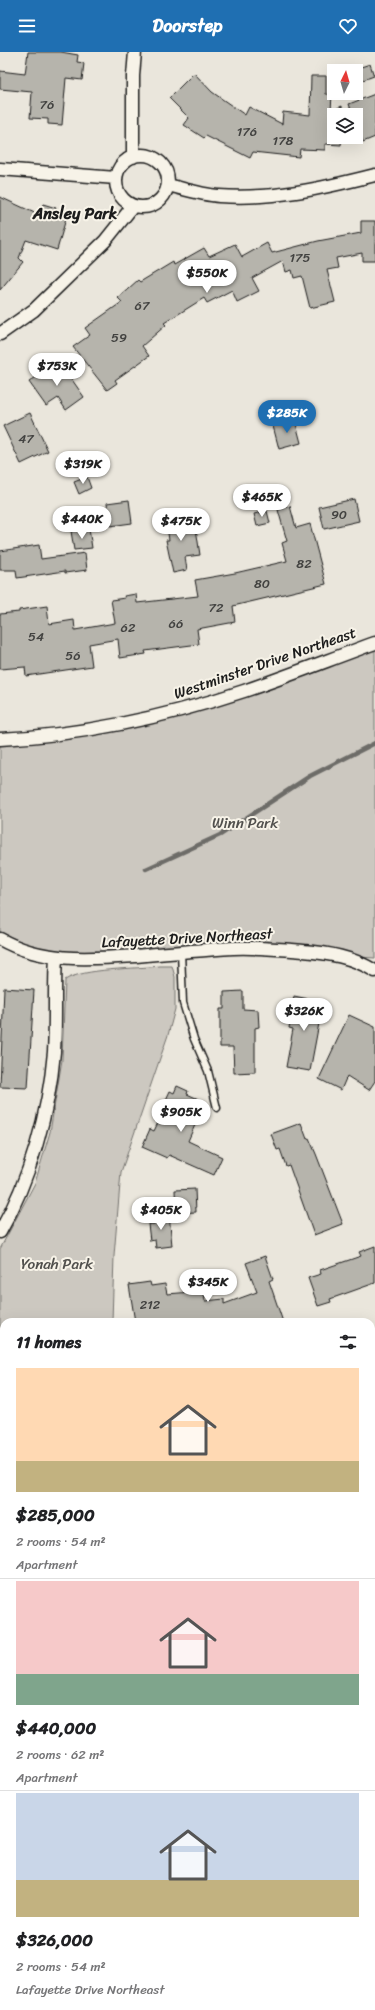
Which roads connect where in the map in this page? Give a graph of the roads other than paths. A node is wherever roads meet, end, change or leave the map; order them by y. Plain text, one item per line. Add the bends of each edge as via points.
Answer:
1 (135, 52) edge
2 (133, 157) junction
3 (0, 170) edge
4 (375, 175) edge
5 (116, 178) junction
6 (168, 185) junction
7 (133, 206) junction
8 (0, 334) edge
9 (375, 643) edge
10 (0, 739) edge
11 (0, 939) edge
12 (181, 952) junction
13 (56, 957) junction
14 (374, 968) edge
15 (218, 1108) dead end
16 (0, 1232) edge

1 - 2 street
2 - 5 street via 121,165
2 - 6 street via 147,156 161,163 166,170
3 - 5 street
4 - 6 street via 330,187 258,196 218,196
5 - 7 street via 118,192
6 - 7 street via 166,192 156,204 140,208
7 - 8 street via 105,241 34,310
9 - 10 street, Westminster Drive Northeast via 244,691 188,708 83,730
11 - 13 street, Lafayette Drive Northeast via 32,952
12 - 13 street, Lafayette Drive Northeast via 90,959
12 - 14 street, Lafayette Drive Northeast via 272,948 328,954
12 - 15 lane via 183,1004 208,1072
13 - 16 street via 54,1052 46,1101 31,1162

